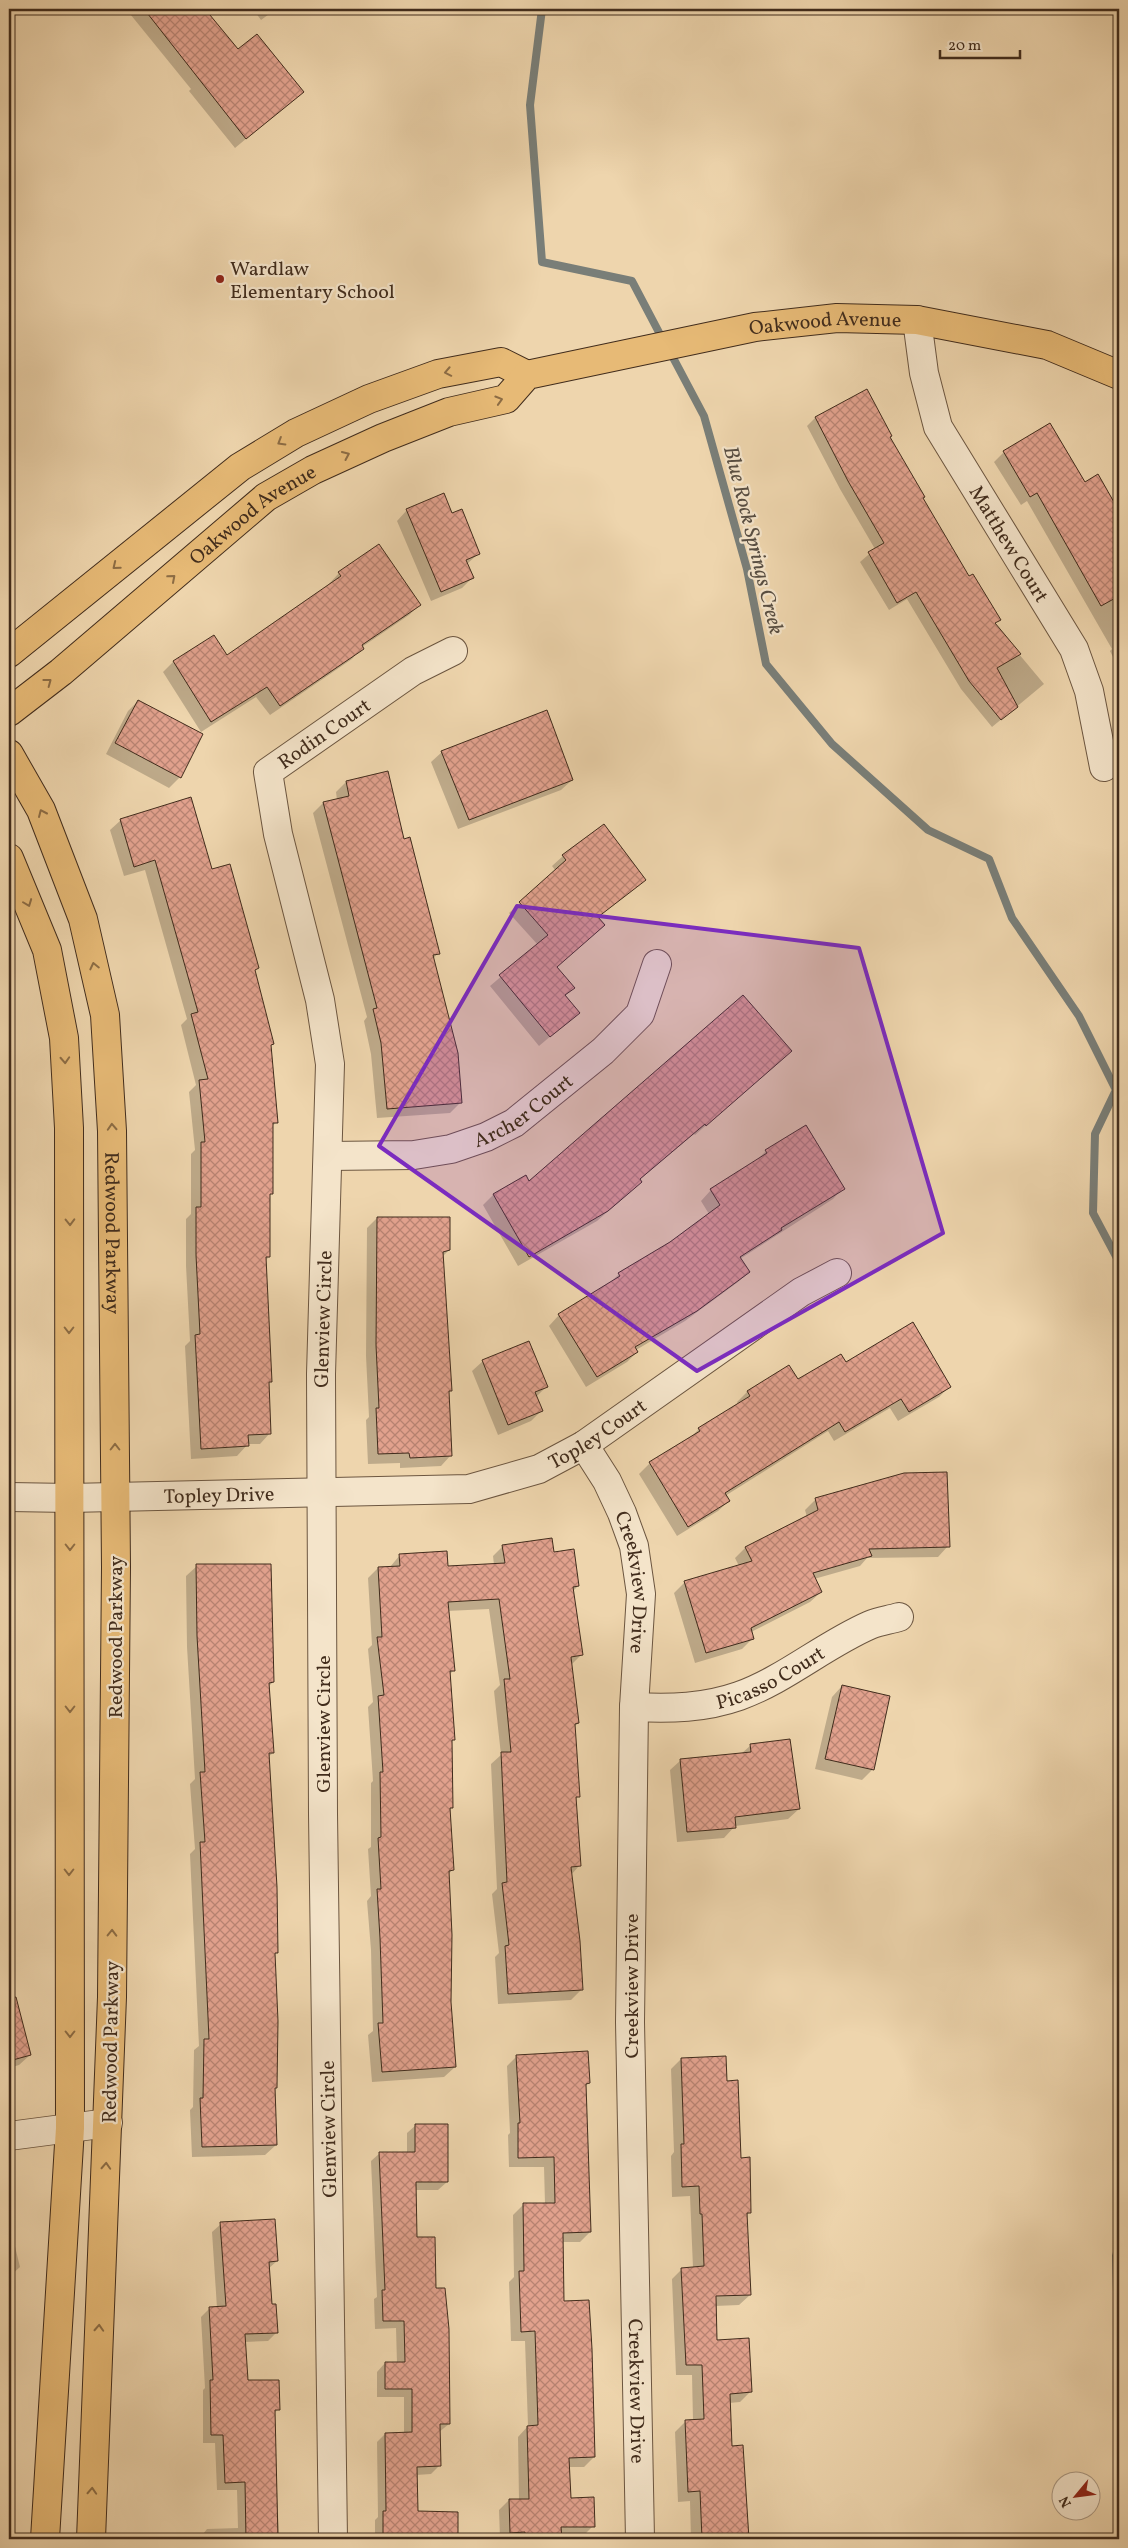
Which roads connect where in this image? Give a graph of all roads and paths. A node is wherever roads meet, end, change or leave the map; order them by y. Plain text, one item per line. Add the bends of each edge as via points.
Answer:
1 (918, 320) junction
2 (527, 375) junction
3 (1119, 375) edge
4 (453, 651) dead end
5 (9, 653) edge
6 (9, 712) edge
7 (9, 754) edge
8 (1104, 767) dead end
9 (9, 858) edge
10 (299, 913) joint
11 (657, 964) dead end
12 (328, 1156) junction
13 (837, 1273) dead end
14 (584, 1445) junction
15 (323, 1493) junction
16 (115, 1496) junction
17 (9, 1497) edge
18 (70, 1498) junction
19 (899, 1617) dead end
20 (634, 1708) junction
21 (108, 2123) junction
22 (70, 2128) junction
23 (9, 2136) edge
24 (45, 2539) edge
25 (91, 2539) edge
26 (333, 2539) edge
27 (640, 2539) edge

1 - 2 main road, Oakwood Avenue via 837,318 755,327
1 - 3 main road, Oakwood Avenue via 1047,345
1 - 8 street, Matthew Court via 924,373 938,427 1074,649 1089,691
2 -> 5 main road via 501,362 438,374 369,399 296,433 240,467
6 -> 2 main road, Oakwood Avenue via 61,672 266,497 313,470 383,438 449,412 506,398
4 - 10 street, Rodin Court via 412,671 268,772 278,834
16 -> 7 main road, Redwood Parkway via 116,1312 105,1015 83,919 41,810
9 -> 18 main road, Redwood Parkway via 47,950 64,1038 69,1128
10 - 12 street, Glenview Circle via 320,1000 330,1064
11 - 12 street, Archer Court via 640,1014 604,1051 514,1123 451,1149 414,1155
12 - 15 street, Glenview Circle via 321,1374
13 - 14 street, Topley Court via 801,1292
14 - 15 street, Topley Court via 539,1469 469,1489
14 - 20 street, Creekview Drive via 607,1480 634,1546 641,1594
15 - 16 street, Topley Drive
15 - 26 street, Glenview Circle via 323,1814
16 - 18 street, Topley Drive
21 -> 16 main road, Redwood Parkway
17 - 18 street, Topley Drive
18 -> 22 main road, Redwood Parkway
19 - 20 street, Picasso Court via 871,1624 739,1696 704,1706
20 - 27 street, Creekview Drive via 630,2022
21 - 22 street
25 -> 21 main road, Redwood Parkway
22 - 23 street
22 - 24 main road, Redwood Parkway

